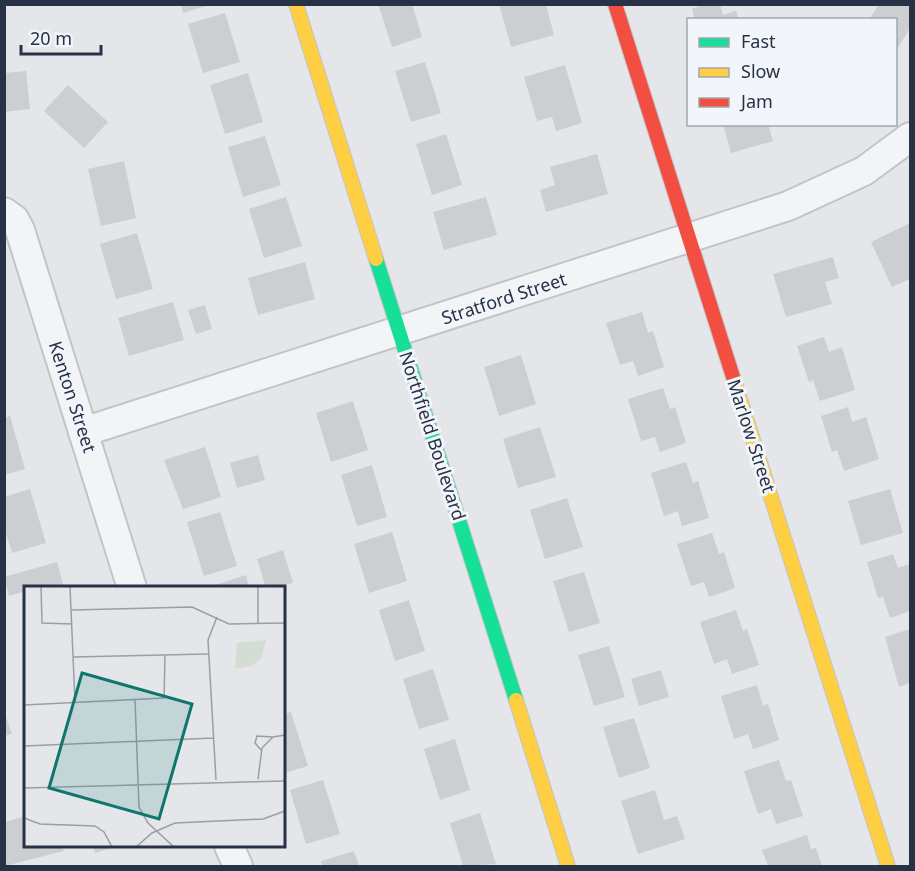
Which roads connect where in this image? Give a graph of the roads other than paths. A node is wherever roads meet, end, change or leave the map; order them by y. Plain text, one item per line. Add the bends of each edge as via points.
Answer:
1 (296, 4) edge
2 (615, 4) edge
3 (910, 137) edge
4 (4, 212) edge
5 (689, 240) junction
6 (399, 332) junction
7 (83, 432) junction
8 (131, 586) edge
9 (568, 867) edge
10 (888, 867) edge

1 - 6 street, Northfield Boulevard
2 - 5 street, Marlow Street
3 - 5 street, Stratford Street via 864,171 833,187
4 - 7 street, Kenton Street via 20,230
5 - 6 street, Stratford Street
5 - 10 street, Marlow Street
6 - 7 street, Stratford Street
6 - 9 street, Northfield Boulevard
7 - 8 street, Kenton Street

